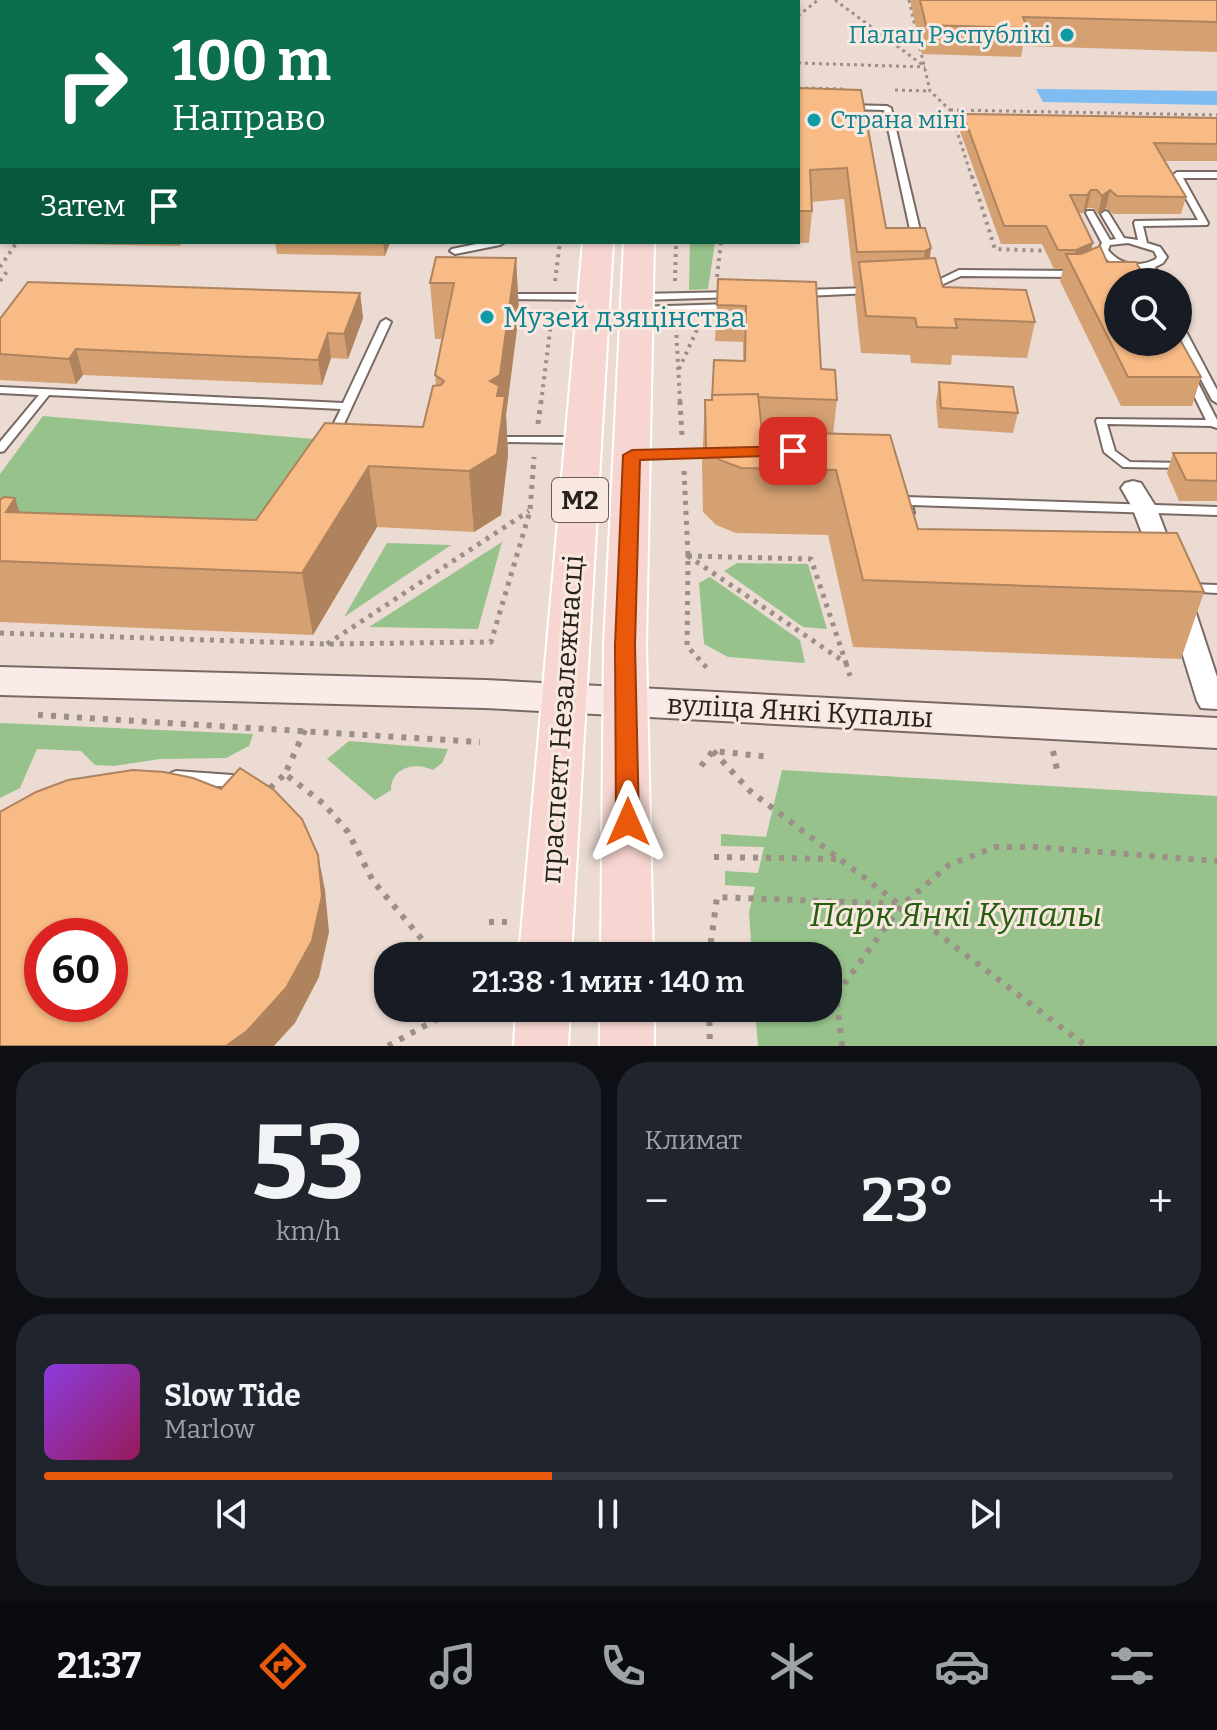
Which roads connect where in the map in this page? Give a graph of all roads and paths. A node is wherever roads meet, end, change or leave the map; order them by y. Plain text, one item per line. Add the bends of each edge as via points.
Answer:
1 (818, 0) edge
2 (835, 0) edge
3 (909, 0) edge
4 (912, 11) junction
5 (923, 11) edge
6 (800, 14) edge
7 (916, 26) junction
8 (926, 26) edge
9 (932, 49) edge
10 (922, 54) junction
11 (800, 63) edge
12 (925, 67) junction
13 (843, 107) edge
14 (950, 110) junction
15 (1217, 115) edge
16 (1217, 175) edge
17 (1090, 213) dead end
18 (1105, 214) dead end
19 (1121, 240) junction
20 (1143, 242) junction
21 (1107, 243) junction
22 (16, 244) edge
23 (490, 244) edge
24 (598, 244) edge
25 (639, 244) edge
26 (721, 244) edge
27 (919, 249) edge
28 (455, 251) dead end
29 (1052, 251) edge
30 (1115, 262) junction
31 (1097, 264) edge
32 (0, 267) edge
33 (1136, 267) joint
34 (1150, 267) joint
35 (8, 270) dead end
36 (1086, 270) edge
37 (0, 281) edge
38 (908, 290) edge
39 (878, 291) edge
40 (787, 293) edge
41 (712, 295) junction
42 (742, 295) edge
43 (493, 297) edge
44 (595, 297) junction
45 (637, 303) junction
46 (742, 307) edge
47 (707, 308) junction
48 (386, 322) dead end
49 (1192, 353) edge
50 (1180, 356) edge
51 (678, 372) dead end
52 (0, 390) edge
53 (45, 394) junction
54 (1217, 400) edge
55 (348, 406) junction
56 (1216, 424) edge
57 (333, 437) junction
58 (348, 438) edge
59 (503, 440) edge
60 (585, 440) junction
61 (0, 449) edge
62 (326, 452) edge
63 (737, 453) edge
64 (632, 455) junction
65 (1202, 467) edge
66 (1137, 489) junction
67 (530, 511) dead end
68 (1217, 511) edge
69 (913, 528) edge
70 (1179, 588) junction
71 (1217, 589) edge
72 (0, 633) edge
73 (491, 642) dead end
74 (326, 644) junction
75 (846, 663) junction
76 (850, 676) dead end
77 (0, 681) edge
78 (561, 698) junction
79 (626, 701) junction
80 (1215, 707) edge
81 (30, 714) dead end
82 (305, 730) junction
83 (480, 742) dead end
84 (713, 751) junction
85 (770, 757) dead end
86 (701, 766) dead end
87 (285, 774) junction
88 (159, 778) edge
89 (270, 788) joint
90 (714, 857) dead end
91 (842, 859) junction
92 (1217, 861) edge
93 (902, 905) junction
94 (424, 942) edge
95 (546, 942) edge
96 (627, 942) edge
97 (711, 942) edge
98 (432, 1022) edge
99 (542, 1022) edge
100 (627, 1022) edge
101 (709, 1022) edge
102 (388, 1046) edge
103 (541, 1046) edge
104 (627, 1046) edge
105 (710, 1046) edge
106 (842, 1046) edge
107 (1086, 1046) edge

1 - 6 path
2 - 12 path
3 - 4 path
4 - 5 path
4 - 7 path
7 - 8 path
7 - 10 path
9 - 10 path
10 - 12 path
11 - 12 path
12 - 14 path via 930,91
13 - 27 lane via 887,108
14 - 15 path
14 - 29 path via 995,249
16 - 20 lane via 1177,175 1204,223 1138,223
17 - 21 lane
18 - 19 lane
19 - 20 lane
19 - 21 lane
20 - 34 lane via 1162,257
21 - 30 lane via 1104,254
22 - 32 path
23 - 28 lane
24 - 44 main road, праспект Незалежнасці / М2
25 - 45 main road, праспект Незалежнасці / М2
26 - 41 path
30 - 31 lane
30 - 33 lane
33 - 34 lane
35 - 37 path
36 - 38 lane via 1074,275 959,273 923,290
39 - 40 lane
41 - 42 lane
41 - 45 lane
43 - 44 lane
44 - 60 main road, праспект Незалежнасці / М2
45 - 47 lane
45 - 64 main road, праспект Незалежнасці / М2
46 - 47 lane
47 - 51 path
48 - 55 lane
49 - 54 lane
50 - 56 lane
52 - 53 lane
53 - 55 lane
53 - 61 lane
55 - 57 lane
56 - 66 lane via 1101,421 1110,452
57 - 58 lane
57 - 62 lane
59 - 60 lane
60 - 78 main road, праспект Незалежнасці / М2
63 - 64 lane
64 - 79 main road, праспект Незалежнасці / М2
65 - 66 lane
66 - 68 lane
66 - 69 lane via 898,498
66 - 70 street
67 - 74 path
70 - 71 lane
70 - 80 street
72 - 74 path
73 - 74 path
75 - 75 path via 811,559 688,556 833,654
75 - 76 path
77 - 78 main road, вуліца Янкі Купалы
78 - 79 main road, вуліца Янкі Купалы
78 - 95 main road, праспект Незалежнасці / М2
79 - 80 main road, вуліца Янкі Купалы
79 - 96 main road, праспект Незалежнасці / М2
81 - 82 path
82 - 83 path
82 - 87 path
84 - 85 path
84 - 86 path
84 - 91 path via 750,791
87 - 89 path
87 - 94 path via 324,804 348,832 373,881
88 - 89 lane via 222,778
90 - 91 path
91 - 93 path
92 - 93 path via 995,847 949,865
93 - 97 path via 717,897
93 - 106 path via 836,995
93 - 107 path
98 - 102 path
99 - 103 main road
100 - 104 main road
101 - 105 path

